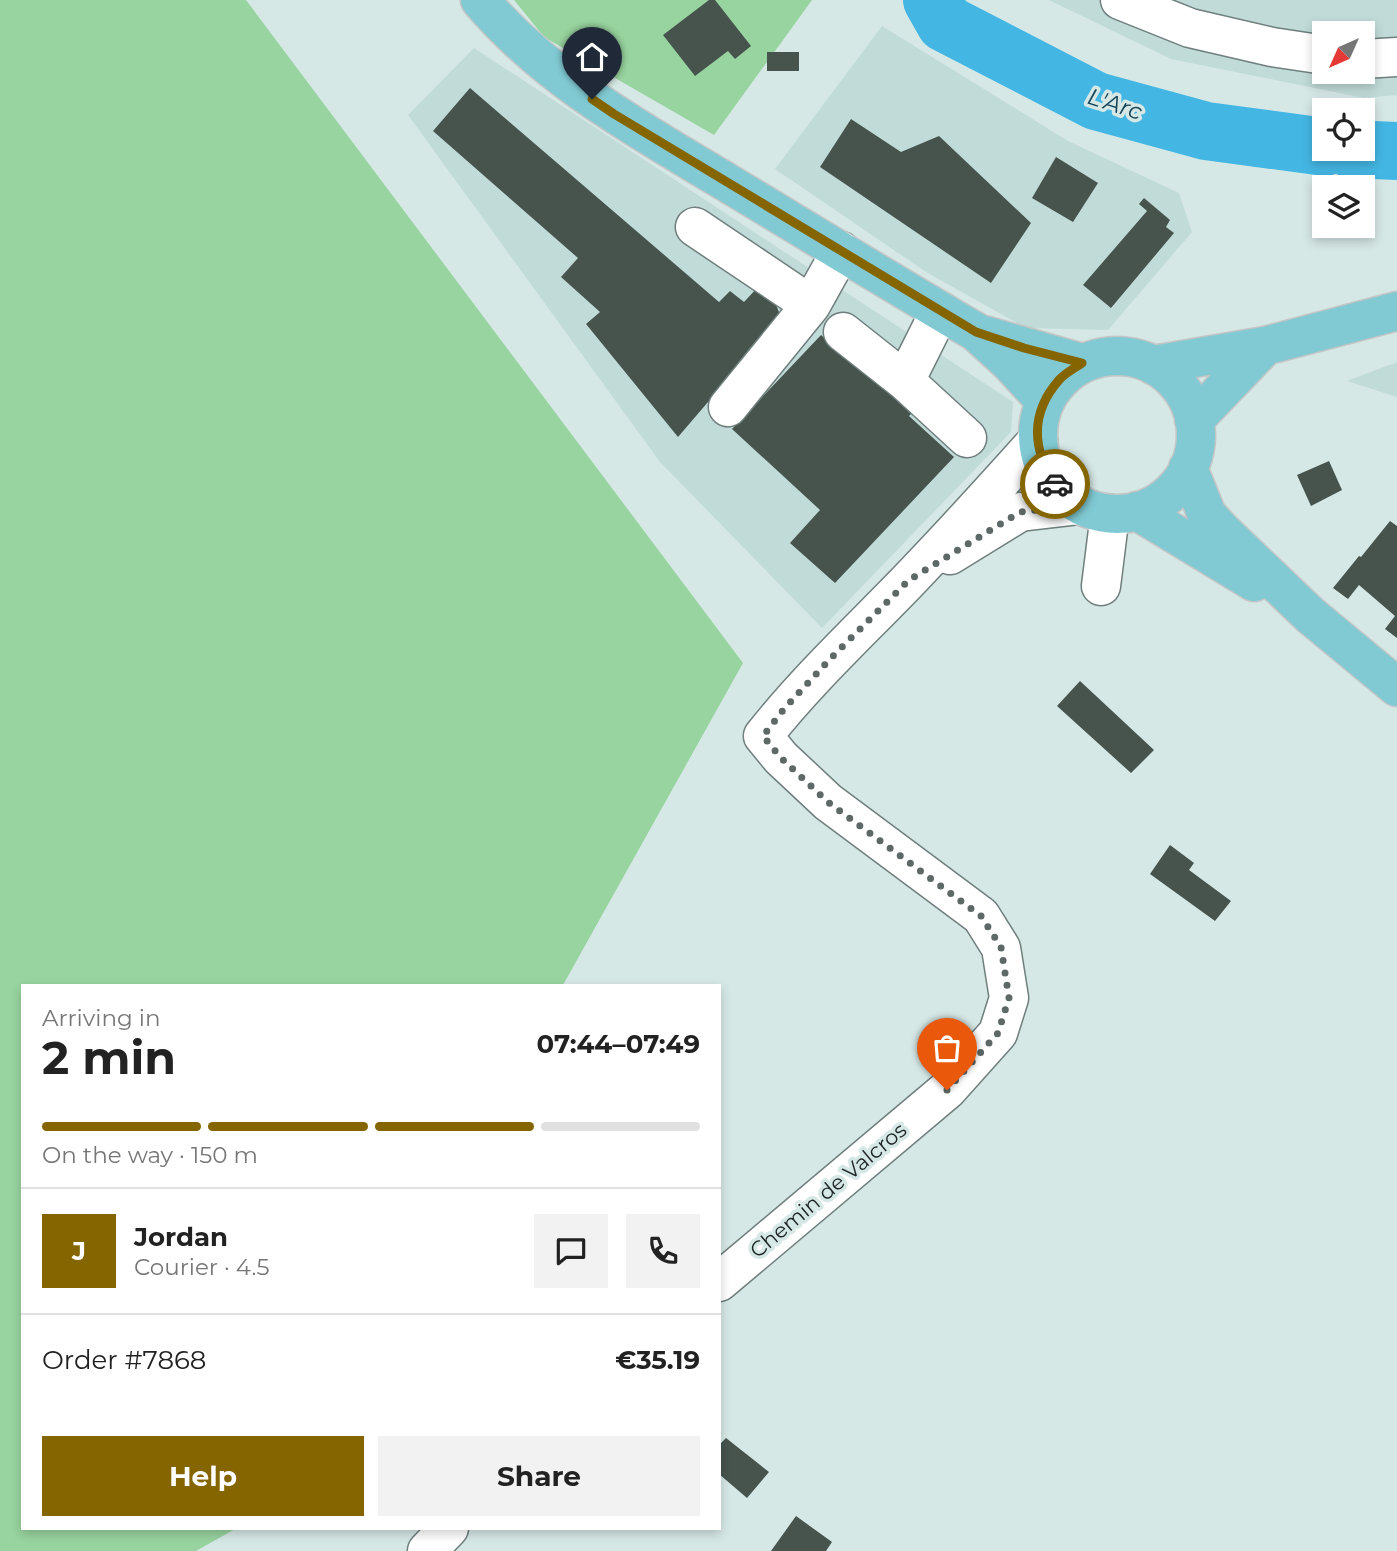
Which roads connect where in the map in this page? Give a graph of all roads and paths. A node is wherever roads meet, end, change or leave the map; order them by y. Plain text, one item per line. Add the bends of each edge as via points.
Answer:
1 (480, 0) edge
2 (1120, 0) edge
3 (1312, 53) edge
4 (1397, 57) edge
5 (1376, 58) edge
6 (695, 227) dead end
7 (841, 251) junction
8 (811, 305) junction
9 (940, 311) junction
10 (1397, 311) edge
11 (843, 332) dead end
12 (976, 332) junction
13 (1265, 346) junction
14 (1082, 363) junction
15 (1153, 365) junction
16 (905, 381) junction
17 (1045, 401) junction
18 (728, 407) dead end
19 (1194, 420) junction
20 (967, 438) dead end
21 (1038, 440) junction
22 (1188, 468) junction
23 (1109, 510) junction
24 (909, 580) junction
25 (1101, 586) dead end
26 (1310, 615) junction
27 (1397, 687) edge
28 (721, 1280) edge
29 (447, 1530) edge
30 (427, 1551) edge

1 - 7 main road via 549,68 603,107
2 - 3 street via 1190,29
4 - 5 street
6 - 8 street
7 - 8 street
7 - 9 main road
8 - 18 street
9 - 12 main road
9 - 16 street
10 - 13 main road
11 - 16 street
12 - 14 main road
12 - 17 main road
13 - 15 main road
13 - 19 main road
14 - 15 main road via 1106,356 1130,357
14 - 17 main road via 1060,379
15 - 19 main road via 1172,379
16 - 20 street
17 - 21 main road
19 - 22 main road via 1194,453
21 - 23 main road via 1044,467 1059,489
21 - 24 street, Chemin de Valcros
22 - 23 main road via 1168,495 1153,505
22 - 26 main road via 1207,515
23 - 24 street, Chemin de Valcros via 1020,512
23 - 25 street
23 - 26 main road
24 - 28 street, Chemin de Valcros via 832,657 763,736 828,802 981,916 1001,947 1009,998 998,1033 947,1090
26 - 27 main road
29 - 30 street

